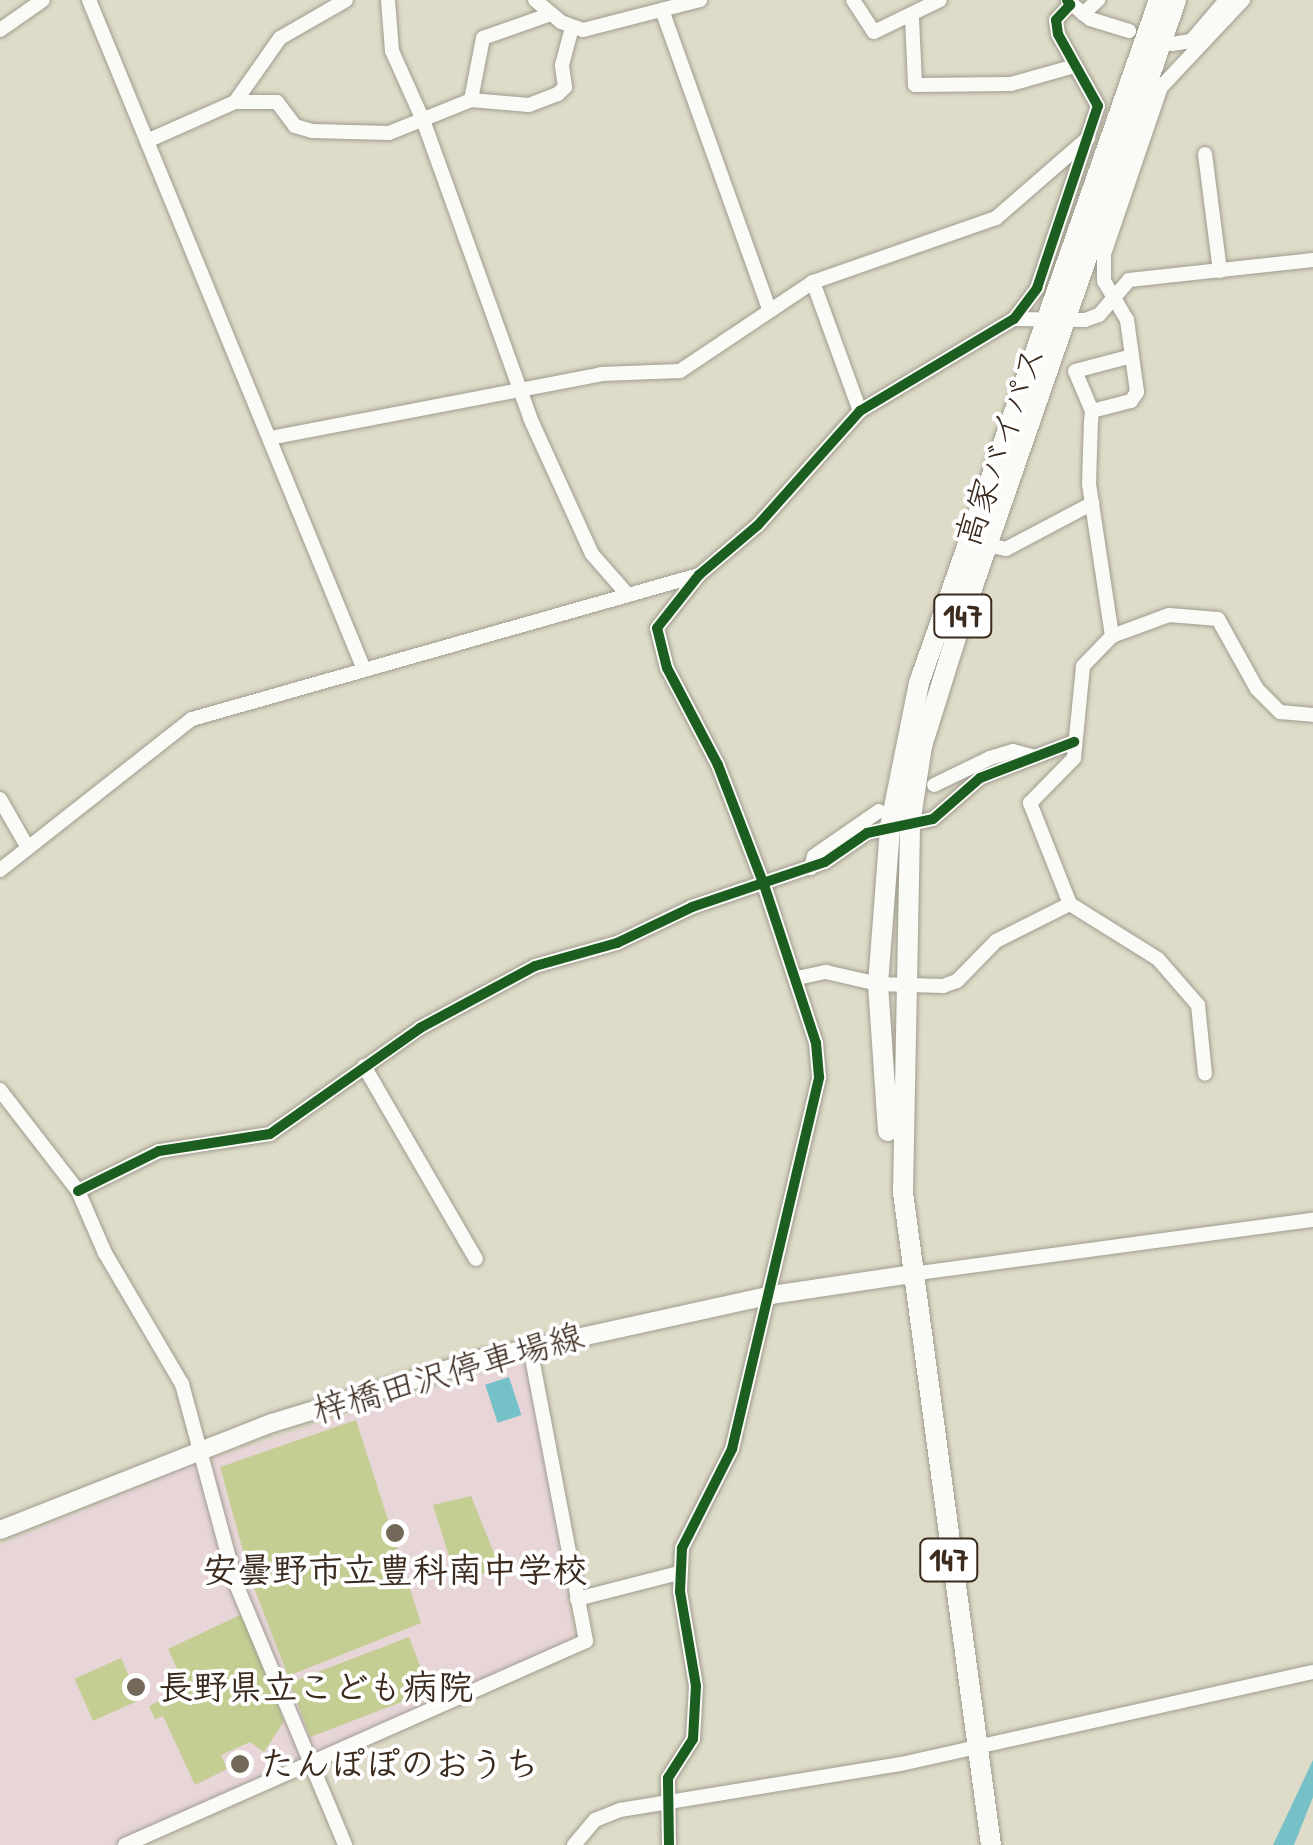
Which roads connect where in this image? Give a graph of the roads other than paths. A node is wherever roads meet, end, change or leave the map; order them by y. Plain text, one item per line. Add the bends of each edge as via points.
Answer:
1 (43, 0) edge
2 (89, 0) edge
3 (346, 0) edge
4 (388, 0) edge
5 (535, 0) edge
6 (700, 0) edge
7 (853, 0) edge
8 (940, 0) edge
9 (1098, 0) edge
10 (1159, 0) edge
11 (1176, 0) edge
12 (1226, 0) edge
13 (1243, 0) edge
14 (667, 5) edge
15 (1074, 6) edge
16 (551, 14) junction
17 (912, 18) junction
18 (572, 28) junction
19 (0, 30) edge
20 (1129, 31) dead end
21 (1172, 44) dead end
22 (1072, 66) junction
23 (471, 100) junction
24 (235, 102) junction
25 (423, 120) junction
26 (1088, 138) junction
27 (147, 141) junction
28 (1205, 154) dead end
29 (1313, 260) edge
30 (1220, 271) junction
31 (813, 282) junction
32 (1111, 299) junction
33 (769, 308) junction
34 (1014, 319) junction
35 (1054, 319) junction
36 (1132, 356) junction
37 (520, 392) junction
38 (860, 411) junction
39 (1092, 411) junction
40 (270, 438) junction
41 (1092, 503) junction
42 (986, 545) junction
43 (700, 574) junction
44 (628, 594) junction
45 (1112, 636) junction
46 (363, 667) junction
47 (1313, 715) edge
48 (1074, 742) junction
49 (1032, 756) junction
50 (934, 785) dead end
51 (0, 799) edge
52 (893, 821) junction
53 (28, 848) junction
54 (0, 870) edge
55 (764, 885) junction
56 (1070, 904) junction
57 (797, 978) junction
58 (878, 984) junction
59 (902, 986) junction
60 (364, 1066) junction
61 (1205, 1074) dead end
62 (0, 1090) edge
63 (78, 1191) junction
64 (1313, 1220) edge
65 (476, 1259) dead end
66 (912, 1267) junction
67 (772, 1294) junction
68 (530, 1346) junction
69 (199, 1450) junction
70 (0, 1530) edge
71 (679, 1572) junction
72 (577, 1599) junction
73 (1313, 1672) edge
74 (978, 1748) junction
75 (307, 1763) junction
76 (667, 1803) junction
77 (126, 1845) edge
78 (345, 1845) edge
79 (574, 1845) edge
80 (669, 1845) edge
81 (991, 1845) edge

1 - 19 street
2 - 27 street
3 - 24 street via 280,38
4 - 25 street via 392,52
5 - 16 street
6 - 14 street
7 - 17 street via 874,32
8 - 17 street
9 - 15 street
10 - 35 highway, 高家バイパス / 147
11 - 35 highway, 高家バイパス / 147
12 - 21 street via 1191,40
13 - 32 street via 1161,87 1104,254
14 - 18 street via 595,29
14 - 33 street
15 - 20 street
15 - 22 street via 1056,20
16 - 18 street
16 - 23 street via 483,38
17 - 22 street via 915,85 1010,84
18 - 23 street via 562,65 565,87 558,94 529,106
22 - 26 street via 1098,106
23 - 25 street
24 - 25 street via 277,102 296,126 312,131 389,133
24 - 27 street
25 - 37 street
26 - 31 street via 996,218
26 - 34 street via 1036,288
27 - 40 street
28 - 30 street
29 - 30 street
30 - 32 street via 1129,280
31 - 33 street
31 - 38 street
32 - 35 street via 1099,315
32 - 36 street via 1127,320
33 - 37 street via 680,371 601,374
34 - 35 street
34 - 38 street
35 - 42 highway, 高家バイパス / 147
35 - 52 highway, 高家バイパス / 147 via 919,684
36 - 39 street via 1136,398
36 - 39 street via 1076,372
37 - 40 street
37 - 44 street via 592,554
38 - 43 street via 758,524
39 - 41 street
40 - 46 street
41 - 42 street via 1006,548
41 - 45 street
42 - 52 highway, 高家バイパス / 147
43 - 44 street
43 - 55 street via 661,620 658,637
44 - 46 street
45 - 47 street via 1170,615 1218,619 1257,689 1280,712
45 - 48 street via 1083,666
46 - 53 street via 192,719
48 - 49 street
48 - 56 street via 1074,758 1035,797 1030,812
49 - 50 street via 1013,751
49 - 52 street via 970,784 933,819
51 - 53 street
52 - 55 street via 811,868
52 - 58 highway, 高家バイパス / 147
52 - 59 highway, 高家バイパス / 147
53 - 54 street
55 - 57 street
55 - 60 street via 692,906 617,944 535,966
56 - 59 street via 996,941 957,982
56 - 61 street via 1158,958 1198,1005
57 - 58 street via 826,972
57 - 67 street via 820,1077
58 - 59 street
58 - 66 highway, 高家バイパス / 147 via 890,1159
59 - 66 highway, 高家バイパス / 147 via 901,1154
60 - 63 street via 252,1142 159,1152
60 - 65 street
62 - 63 street
63 - 69 street via 105,1254 182,1384
64 - 66 street
66 - 67 main road, 梓橋田沢停車場線
66 - 74 highway, 高家バイパス / 147
67 - 68 main road, 梓橋田沢停車場線
67 - 71 street via 732,1448 690,1526
68 - 69 main road, 梓橋田沢停車場線
68 - 72 street
69 - 70 main road, 梓橋田沢停車場線
69 - 75 street via 236,1584
71 - 72 street
71 - 76 street via 696,1686 693,1740 671,1769
72 - 75 street via 586,1641 578,1648
73 - 74 street
74 - 76 street
74 - 81 highway, 高家バイパス / 147
75 - 77 street
75 - 78 street
76 - 79 street via 606,1813
76 - 80 street

